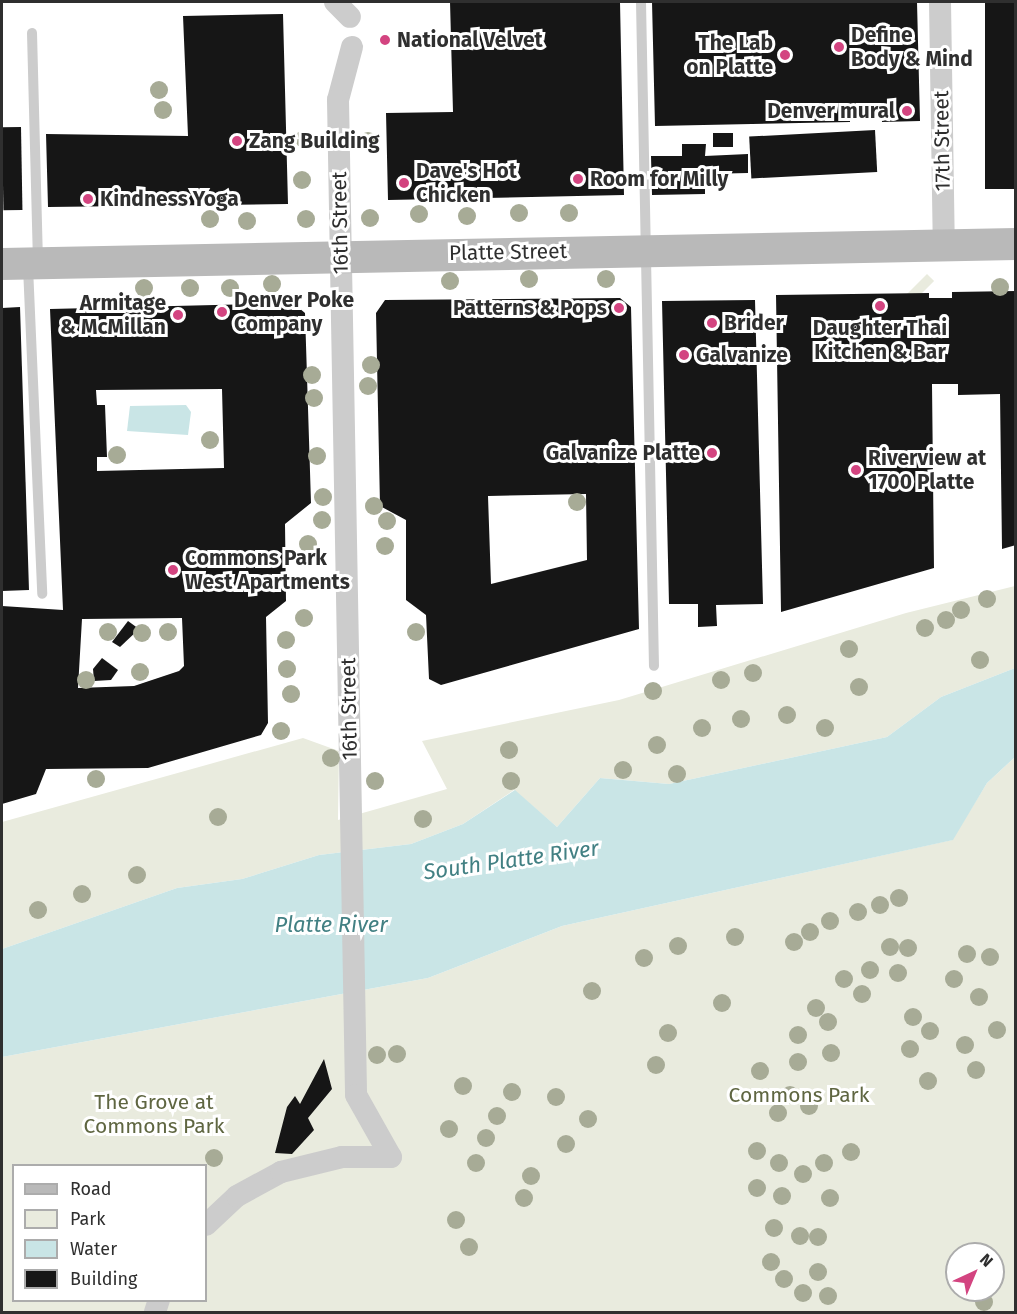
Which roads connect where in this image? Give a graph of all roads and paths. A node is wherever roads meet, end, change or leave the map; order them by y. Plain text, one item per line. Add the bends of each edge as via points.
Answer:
1 (641, 2) edge
2 (940, 2) edge
3 (32, 33) dead end
4 (352, 47) dead end
5 (1016, 244) edge
6 (944, 245) junction
7 (644, 250) junction
8 (340, 255) junction
9 (22, 264) edge
10 (42, 594) dead end
11 (654, 666) dead end
12 (207, 1224) edge

1 - 7 lane
2 - 6 street, 17th Street
3 - 9 lane
4 - 8 street, 16th Street via 338,100
5 - 6 street, Platte Street
6 - 7 street, Platte Street
7 - 8 street, Platte Street
7 - 11 lane
8 - 9 street, Platte Street
8 - 12 street, 16th Street via 356,1063 360,1108 391,1157 342,1156 290,1169 237,1196
9 - 10 lane

